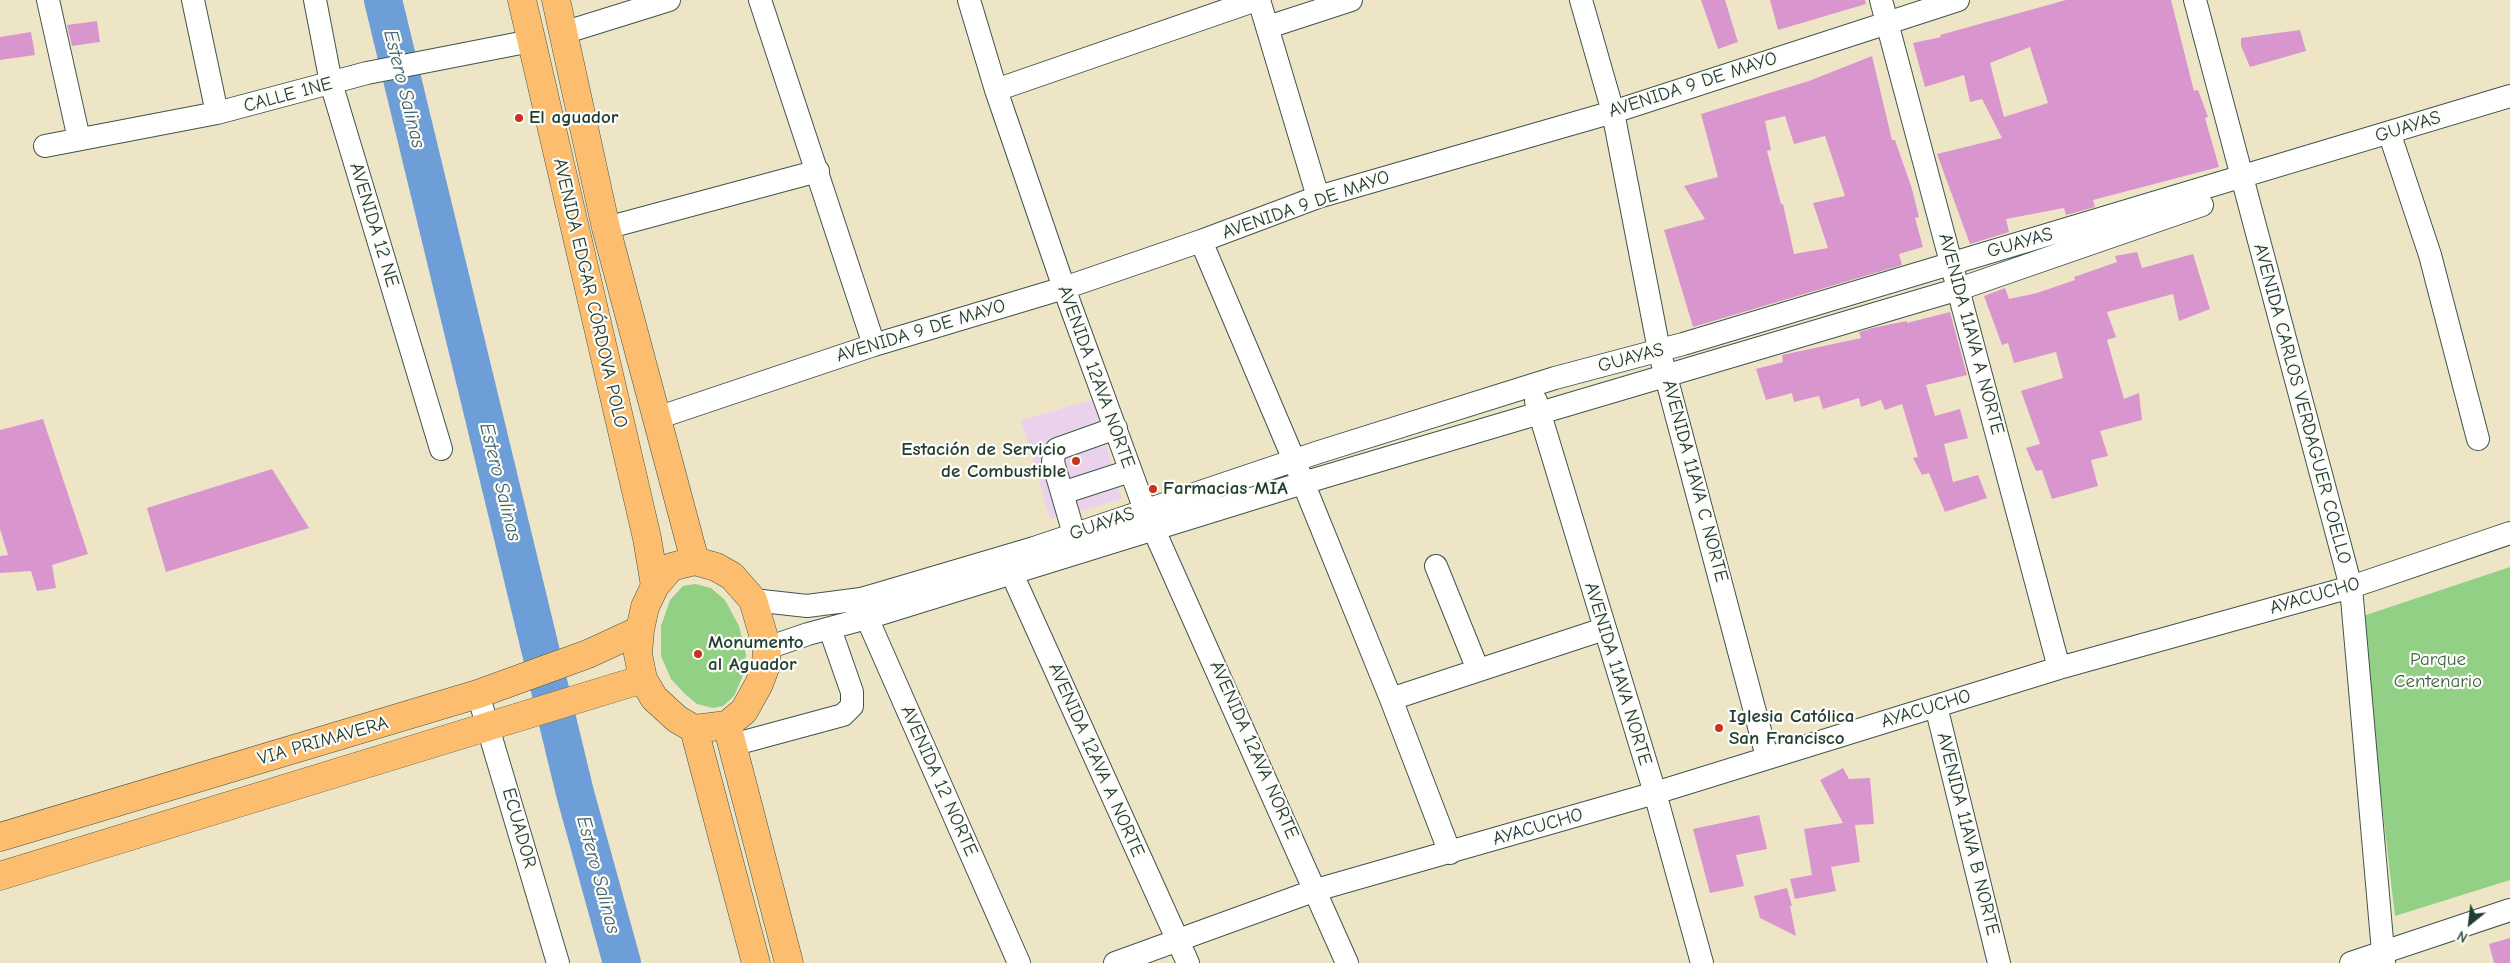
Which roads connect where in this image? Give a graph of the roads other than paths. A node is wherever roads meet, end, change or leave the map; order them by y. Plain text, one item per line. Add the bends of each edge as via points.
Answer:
1 (48, 0) edge
2 (193, 0) edge
3 (315, 0) edge
4 (522, 0) edge
5 (556, 0) edge
6 (669, 0) edge
7 (760, 0) edge
8 (969, 0) edge
9 (1257, 0) edge
10 (1351, 0) edge
11 (1581, 0) edge
12 (1881, 0) edge
13 (1958, 0) edge
14 (2195, 0) edge
15 (1888, 22) junction
16 (1268, 27) junction
17 (563, 33) junction
18 (531, 41) junction
19 (331, 83) junction
20 (996, 90) junction
21 (2510, 96) edge
22 (1613, 112) junction
23 (2510, 112) edge
24 (217, 113) junction
25 (79, 139) junction
26 (2393, 144) junction
27 (45, 146) dead end
28 (818, 171) junction
29 (2244, 184) junction
30 (1318, 197) junction
31 (606, 228) junction
32 (1201, 241) junction
33 (1952, 264) junction
34 (1064, 288) junction
35 (1959, 289) junction
36 (874, 345) junction
37 (1659, 350) junction
38 (1667, 374) junction
39 (1530, 386) junction
40 (1541, 414) junction
41 (657, 418) junction
42 (1116, 428) junction
43 (2478, 439) dead end
44 (441, 449) dead end
45 (1294, 460) junction
46 (1130, 471) junction
47 (1303, 483) junction
48 (1062, 493) junction
49 (1144, 510) junction
50 (1155, 530) junction
51 (1074, 534) junction
52 (2510, 534) edge
53 (696, 561) junction
54 (1010, 564) junction
55 (1436, 566) dead end
56 (655, 586) junction
57 (2351, 587) junction
58 (753, 600) junction
59 (864, 608) junction
60 (830, 629) junction
61 (1604, 629) junction
62 (640, 630) junction
63 (768, 648) junction
64 (2059, 668) junction
65 (1478, 670) junction
66 (643, 679) junction
67 (478, 694) junction
68 (1391, 699) junction
69 (1936, 706) junction
70 (490, 728) junction
71 (694, 729) junction
72 (729, 735) junction
73 (1767, 757) junction
74 (1655, 793) junction
75 (0, 837) edge
76 (1450, 853) junction
77 (0, 876) edge
78 (1316, 890) junction
79 (2510, 910) edge
80 (1178, 940) junction
81 (2383, 958) edge
82 (558, 963) edge
83 (756, 963) edge
84 (788, 963) edge
85 (1019, 963) edge
86 (1115, 963) edge
87 (1188, 963) edge
88 (1347, 963) edge
89 (1702, 963) edge
90 (1999, 963) edge
91 (2351, 963) edge

1 - 25 street
2 - 24 street
3 - 19 street, AVENIDA 12 NE
4 - 18 main road, AVENIDA EDGAR CÓRDOVA POLO
5 - 17 main road, AVENIDA EDGAR CÓRDOVA POLO
6 - 17 street
7 - 28 street
8 - 20 street, AVENIDA 12AVA NORTE
9 - 16 street
9 - 20 street
10 - 16 street
11 - 22 street, AVENIDA 11AVA C NORTE
12 - 15 street, AVENIDA 11AVA A NORTE
13 - 15 street, AVENIDA 9 DE MAYO
14 - 29 street, AVENIDA CARLOS VERDAGUER COELLO
15 - 22 street, AVENIDA 9 DE MAYO
15 - 33 street, AVENIDA 11AVA A NORTE
16 - 30 street
17 - 31 main road, AVENIDA EDGAR CÓRDOVA POLO
18 - 19 street, CALLE 1NE
18 - 56 main road, AVENIDA EDGAR CÓRDOVA POLO via 647,538
19 - 24 street, CALLE 1NE
19 - 44 street, AVENIDA 12 NE
20 - 34 street, AVENIDA 12AVA NORTE
21 - 29 street, GUAYAS
22 - 30 street, AVENIDA 9 DE MAYO
22 - 37 street, AVENIDA 11AVA C NORTE
23 - 26 street, GUAYAS
24 - 25 street, CALLE 1NE
25 - 27 street, CALLE 1NE
26 - 29 street, GUAYAS
26 - 43 street via 2430,255
28 - 31 street
28 - 36 street
29 - 33 street, GUAYAS
29 - 35 street, GUAYAS
29 - 57 street, AVENIDA CARLOS VERDAGUER COELLO
30 - 32 street, AVENIDA 9 DE MAYO
31 - 41 main road, AVENIDA EDGAR CÓRDOVA POLO
32 - 34 street, AVENIDA 9 DE MAYO
32 - 45 street
33 - 35 street, AVENIDA 11AVA A NORTE
33 - 37 street, GUAYAS
34 - 36 street, AVENIDA 9 DE MAYO
34 - 42 street, AVENIDA 12AVA NORTE
35 - 38 street, GUAYAS
35 - 64 street, AVENIDA 11AVA A NORTE
36 - 41 street, AVENIDA 9 DE MAYO
37 - 38 street, AVENIDA 11AVA C NORTE
37 - 39 street, GUAYAS
38 - 40 street, GUAYAS
38 - 73 street, AVENIDA 11AVA C NORTE
39 - 40 street, AVENIDA 11AVA NORTE
39 - 45 street, GUAYAS
40 - 47 street, GUAYAS
40 - 61 street, AVENIDA 11AVA NORTE
41 - 53 main road, AVENIDA EDGAR CÓRDOVA POLO
42 - 46 street, AVENIDA 12AVA NORTE
42 - 48 street via 1057,450 1053,462
45 - 47 street
45 - 49 street, GUAYAS
46 - 48 street
46 - 49 street, AVENIDA 12AVA NORTE
47 - 50 street, GUAYAS
47 - 68 street
48 - 51 street
49 - 50 street, AVENIDA 12AVA NORTE
49 - 51 street, GUAYAS
50 - 54 street, GUAYAS
50 - 78 street, AVENIDA 12AVA NORTE
51 - 54 street, GUAYAS
52 - 57 street, AYACUCHO
53 - 56 main road via 671,567
53 - 58 main road via 732,576
54 - 59 street, GUAYAS
54 - 80 street, AVENIDA 12AVA A NORTE
55 - 65 street
56 - 62 main road via 645,607
57 - 64 street, AYACUCHO
57 - 81 street, AVENIDA CARLOS VERDAGUER COELLO
58 - 59 street, GUAYAS
58 - 63 main road
59 - 60 street, GUAYAS
59 - 85 street, AVENIDA 12 NORTE
60 - 63 street, GUAYAS
60 - 72 street via 852,692 852,706 843,715
61 - 65 street
61 - 74 street, AVENIDA 11AVA NORTE
62 - 66 main road via 638,654
62 - 67 main road, VIA PRIMAVERA via 588,654
63 - 72 main road via 759,684
64 - 69 street, AYACUCHO
65 - 68 street
66 - 70 main road, VIA PRIMAVERA
66 - 71 main road via 654,698 677,719
67 - 70 street, ECUADOR
67 - 75 main road, VIA PRIMAVERA
68 - 76 street
69 - 73 street, AYACUCHO
69 - 90 street, AVENIDA 11AVA B NORTE
70 - 77 main road, VIA PRIMAVERA
70 - 82 street, ECUADOR
71 - 72 main road
71 - 83 main road
72 - 84 main road
73 - 74 street, AYACUCHO
74 - 76 street, AYACUCHO
74 - 89 street, AVENIDA 11AVA NORTE
76 - 78 street, AYACUCHO
78 - 80 street, AYACUCHO
78 - 88 street, AVENIDA 12AVA NORTE
79 - 81 street
80 - 86 street, AYACUCHO
80 - 87 street, AVENIDA 12AVA A NORTE
81 - 91 street

